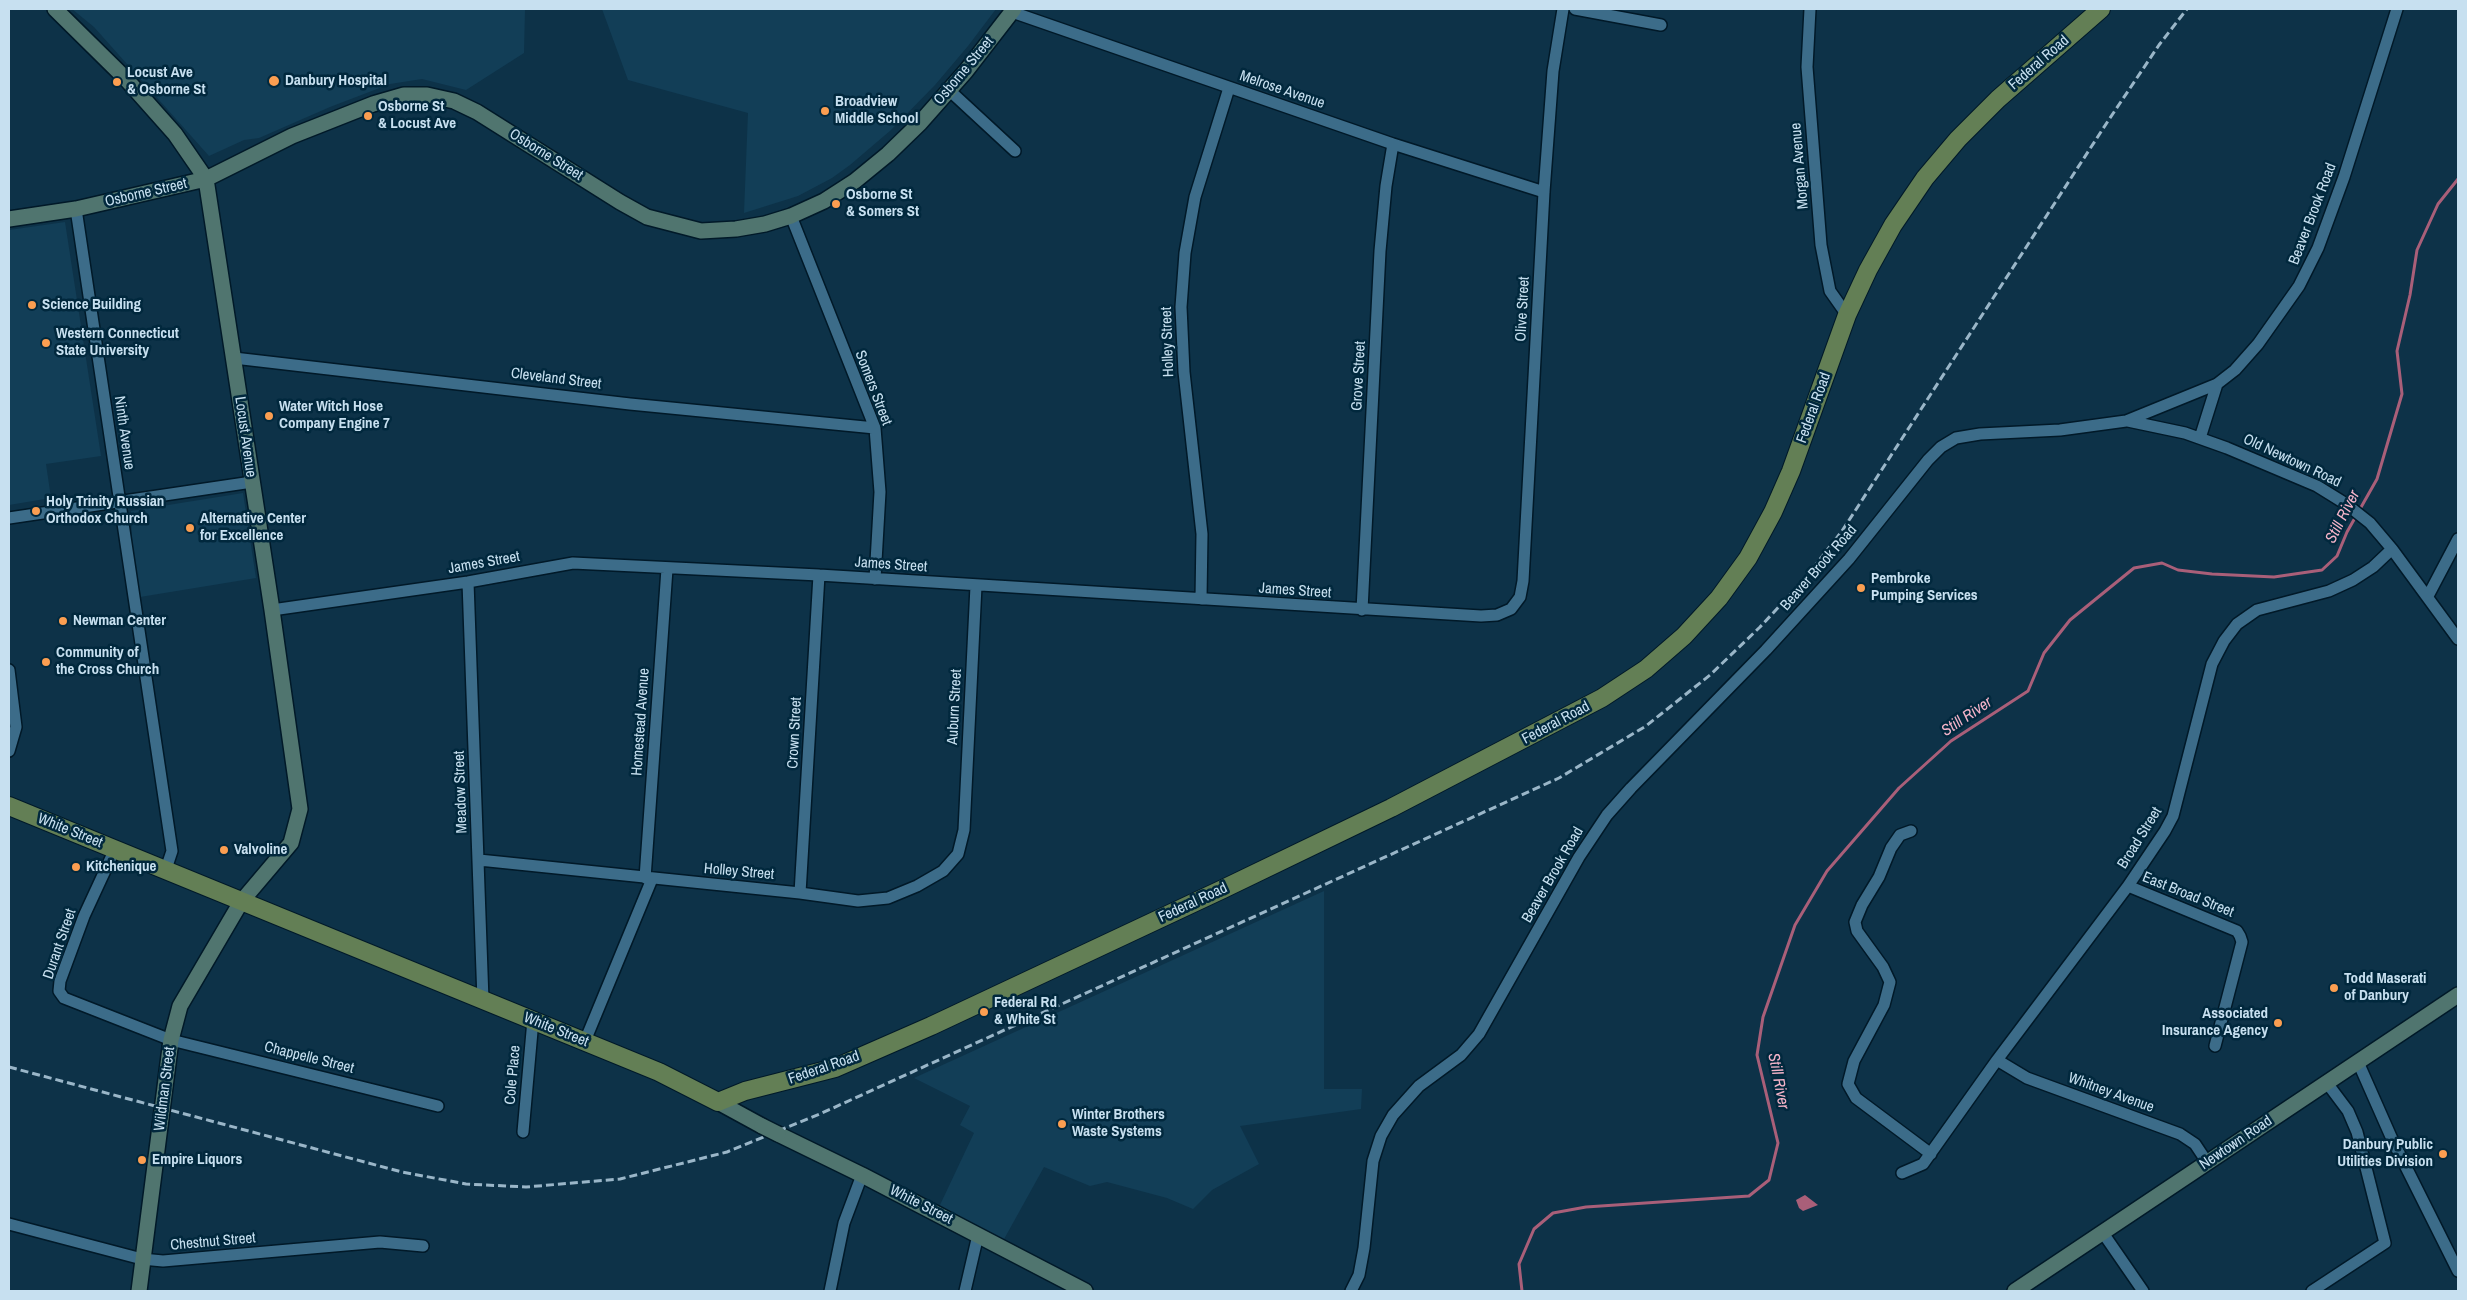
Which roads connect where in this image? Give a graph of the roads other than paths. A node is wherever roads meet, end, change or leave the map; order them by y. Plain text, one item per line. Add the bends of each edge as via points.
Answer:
1 (55, 9) edge
2 (1562, 9) edge
3 (1574, 9) edge
4 (1810, 9) edge
5 (2101, 9) edge
6 (2396, 9) edge
7 (1013, 10) edge
8 (1660, 25) dead end
9 (1229, 88) junction
10 (949, 90) junction
11 (1393, 144) junction
12 (1014, 151) dead end
13 (206, 179) junction
14 (1544, 192) junction
15 (76, 208) junction
16 (791, 216) junction
17 (9, 219) edge
18 (1848, 315) junction
19 (234, 358) junction
20 (2217, 384) junction
21 (2126, 421) junction
22 (875, 428) junction
23 (2200, 438) junction
24 (252, 482) junction
25 (119, 502) junction
26 (9, 518) edge
27 (2458, 539) edge
28 (2392, 549) junction
29 (667, 568) junction
30 (819, 575) junction
31 (875, 579) junction
32 (468, 582) junction
33 (976, 586) junction
34 (2428, 596) junction
35 (1201, 600) junction
36 (1511, 609) joint
37 (272, 610) junction
38 (1362, 610) junction
39 (2458, 639) edge
40 (9, 670) edge
41 (9, 751) edge
42 (9, 806) edge
43 (964, 830) joint
44 (1911, 831) dead end
45 (115, 849) junction
46 (479, 860) junction
47 (166, 869) junction
48 (648, 878) junction
49 (2128, 886) junction
50 (800, 893) junction
51 (241, 902) junction
52 (2458, 995) edge
53 (483, 1000) junction
54 (533, 1020) junction
55 (171, 1040) junction
56 (585, 1042) junction
57 (2215, 1046) dead end
58 (1997, 1060) junction
59 (2358, 1062) junction
60 (2327, 1083) junction
61 (718, 1102) junction
62 (438, 1106) dead end
63 (523, 1132) dead end
64 (1931, 1154) junction
65 (2208, 1162) junction
66 (1902, 1173) dead end
67 (862, 1175) junction
68 (9, 1224) edge
69 (2103, 1233) junction
70 (978, 1235) junction
71 (423, 1246) dead end
72 (142, 1259) junction
73 (2458, 1271) edge
74 (138, 1291) edge
75 (830, 1291) edge
76 (965, 1291) edge
77 (1086, 1291) edge
78 (1351, 1291) edge
79 (2015, 1291) edge
80 (2143, 1291) edge
81 (2312, 1291) edge

1 - 13 main road, Locust Avenue via 127,80 175,134
2 - 14 street, Olive Street via 1552,71
3 - 8 street
4 - 18 street, Morgan Avenue via 1807,67 1821,245 1830,291
5 - 18 main road, Federal Road via 1998,99 1931,171 1893,225
6 - 20 street, Beaver Brook Road via 2344,177 2307,273 2275,323 2234,370
7 - 9 street, Melrose Avenue
7 - 10 main road, Osborne Street
9 - 11 street, Melrose Avenue
9 - 35 street, Holley Street via 1195,197 1184,253 1181,307 1184,372 1202,534
10 - 12 street
10 - 16 main road, Osborne Street via 920,123 862,175 824,201
11 - 14 street, Melrose Avenue
11 - 38 street, Grove Street via 1380,251
13 - 15 main road, Osborne Street
13 - 16 main road, Osborne Street via 292,136 372,104 404,95 427,94 454,101 477,112 647,217 701,230 736,229
13 - 19 main road, Locust Avenue
14 - 36 street, Olive Street via 1523,581 1520,597
15 - 17 main road, Osborne Street
15 - 25 street, Ninth Avenue
16 - 22 street, Somers Street
18 - 61 main road, Federal Road via 1791,471 1748,558 1719,598 1684,636 1646,669 1602,698 1383,812 940,1022 834,1068 745,1091
19 - 22 street, Cleveland Street via 630,404
19 - 24 main road, Locust Avenue
20 - 21 street, Beaver Brook Road
20 - 23 street
21 - 23 street, Old Newtown Road
21 - 78 street, Beaver Brook Road via 2060,430 1980,434 1956,438 1941,447 1849,559 1766,650 1631,788 1607,815 1579,857 1479,1034 1460,1055 1405,1100 1381,1136 1373,1161 1359,1275
22 - 31 street, Somers Street via 880,492
23 - 28 street, Old Newtown Road via 2285,471 2331,494 2370,523
24 - 25 street
24 - 37 main road, Locust Avenue
25 - 26 street
25 - 47 street, Ninth Avenue via 172,851
27 - 34 street
28 - 34 street, Old Newtown Road
28 - 49 street, Broad Street via 2353,580 2329,591 2257,610 2237,624 2212,664 2173,816
29 - 30 street, James Street
29 - 32 street, James Street via 573,563
29 - 48 street, Homestead Avenue
30 - 31 street, James Street
30 - 50 street, Crown Street
31 - 33 street, James Street
32 - 37 street, James Street
32 - 46 street, Meadow Street
33 - 35 street, James Street
33 - 43 street, Auburn Street
34 - 39 street, Old Newtown Road
35 - 38 street, James Street
36 - 38 street, James Street via 1497,615 1481,616
37 - 51 main road, Locust Avenue via 299,820 287,851
40 - 41 street via 16,727
42 - 45 main road, White Street
43 - 50 street, Holley Street via 958,854 943,871 888,898 858,901
44 - 64 street via 1900,835 1891,848 1855,922 1857,931 1890,982 1884,1005 1854,1061 1848,1084 1856,1098
45 - 47 main road, White Street
45 - 55 street, Durant Street via 84,916 59,991 64,998
46 - 48 street, Holley Street
46 - 53 street, Meadow Street
47 - 51 main road, White Street
48 - 50 street, Holley Street
48 - 56 street, Homestead Avenue
49 - 57 street, East Broad Street via 2237,931 2242,942
49 - 58 street, Broad Street
51 - 53 main road, White Street
51 - 55 main road, Wildman Street via 180,1006
52 - 59 main road, Newtown Road
53 - 54 main road, White Street
54 - 56 main road, White Street
54 - 63 street, Cole Place
55 - 62 street, Chappelle Street
55 - 72 main road, Wildman Street
56 - 61 main road, White Street via 659,1072
58 - 64 street, Broad Street
58 - 65 street, Whitney Avenue via 2027,1078 2180,1134 2195,1144
59 - 60 main road, Newtown Road
59 - 73 street via 2392,1139
60 - 65 main road, Newtown Road
60 - 81 street via 2348,1111 2357,1132 2385,1243
61 - 67 main road, White Street, bridge
64 - 66 street, Broad Street via 1917,1168
65 - 69 main road, Newtown Road
67 - 70 main road, White Street
67 - 75 street via 844,1223
68 - 72 street, Chestnut Street
69 - 79 main road, Newtown Road
69 - 80 street
70 - 76 street
70 - 77 main road, White Street
71 - 72 street, Chestnut Street via 380,1242 163,1261
72 - 74 main road, Wildman Street

